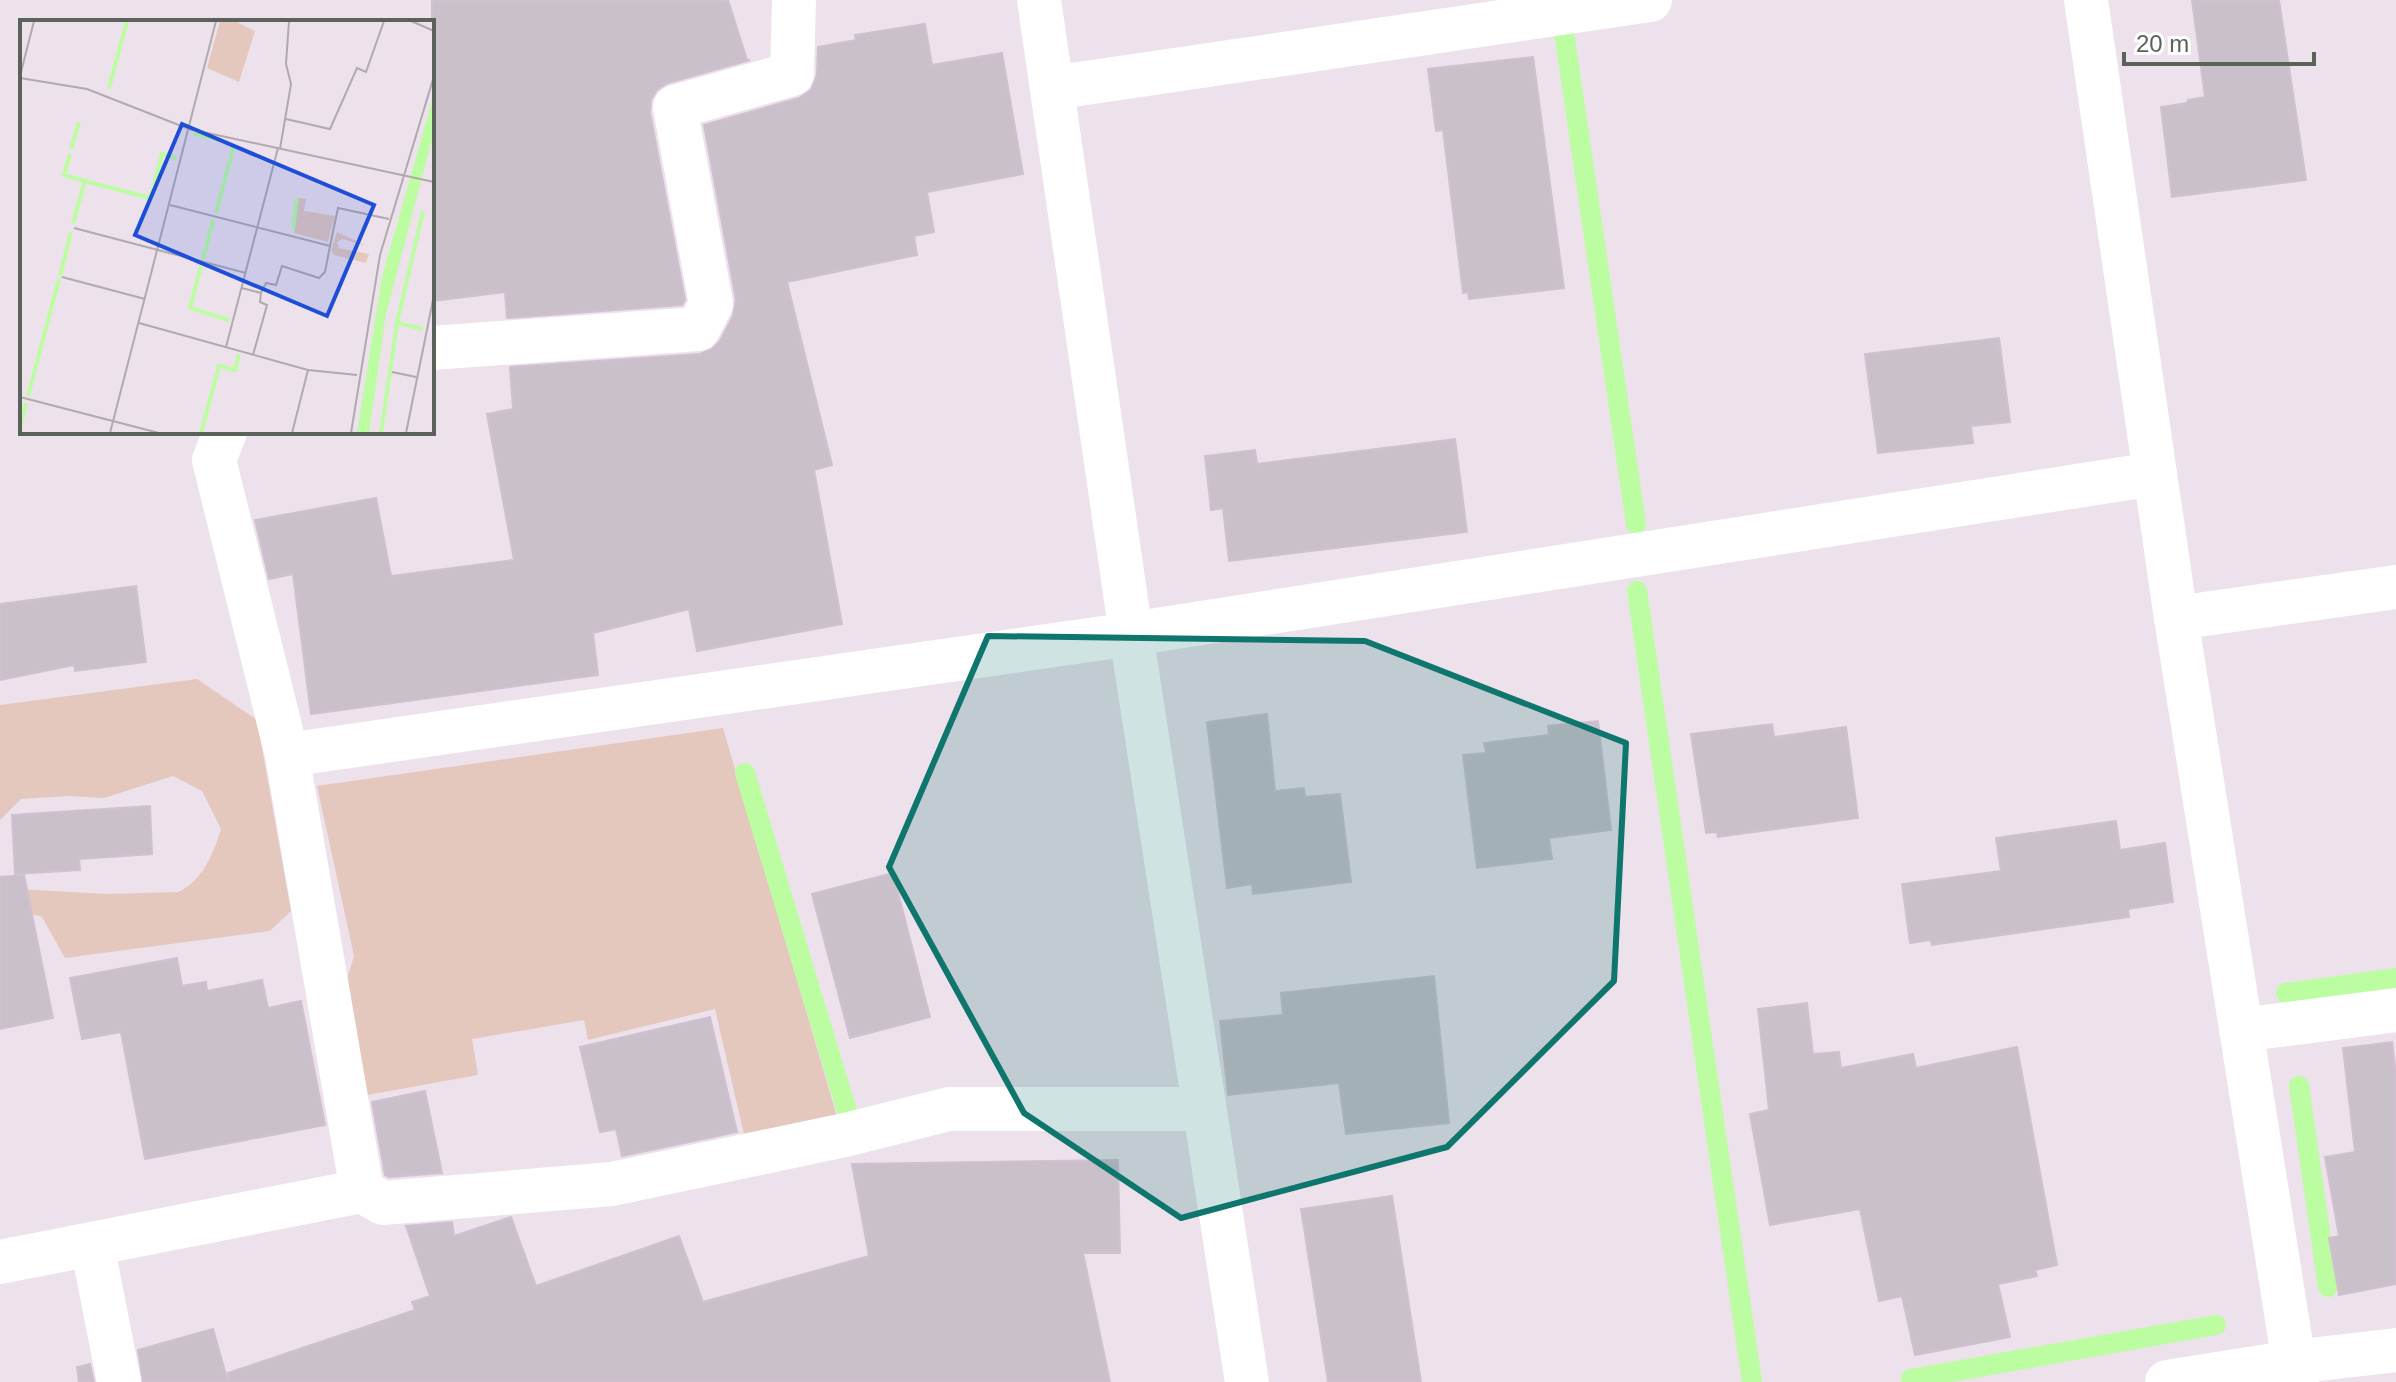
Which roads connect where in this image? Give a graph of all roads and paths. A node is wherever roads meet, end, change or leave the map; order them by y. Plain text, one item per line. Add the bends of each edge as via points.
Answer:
1 (794, 0) edge
2 (1039, 0) edge
3 (1650, 0) edge
4 (2086, 0) edge
5 (1052, 88) junction
6 (434, 348) edge
7 (224, 434) edge
8 (2154, 474) junction
9 (2396, 587) edge
10 (2176, 618) junction
11 (1131, 634) junction
12 (287, 755) junction
13 (2396, 1010) edge
14 (2241, 1030) junction
15 (1204, 1109) junction
16 (362, 1191) junction
17 (92, 1244) junction
18 (0, 1262) edge
19 (2396, 1350) edge
20 (2295, 1372) edge
21 (119, 1382) edge
22 (1247, 1382) edge
23 (2167, 1382) edge

1 - 6 street via 792,74 675,107 711,304 698,329
2 - 5 street
3 - 5 street
4 - 8 street
5 - 11 street
7 - 12 street via 214,460
8 - 10 street
8 - 11 street
9 - 10 street
10 - 14 street
11 - 12 street
11 - 15 street
12 - 16 street
13 - 14 street
14 - 20 street
15 - 16 street via 949,1109 612,1184 383,1203
15 - 22 street
16 - 17 street
17 - 18 street
17 - 21 street
19 - 20 street
20 - 23 street

